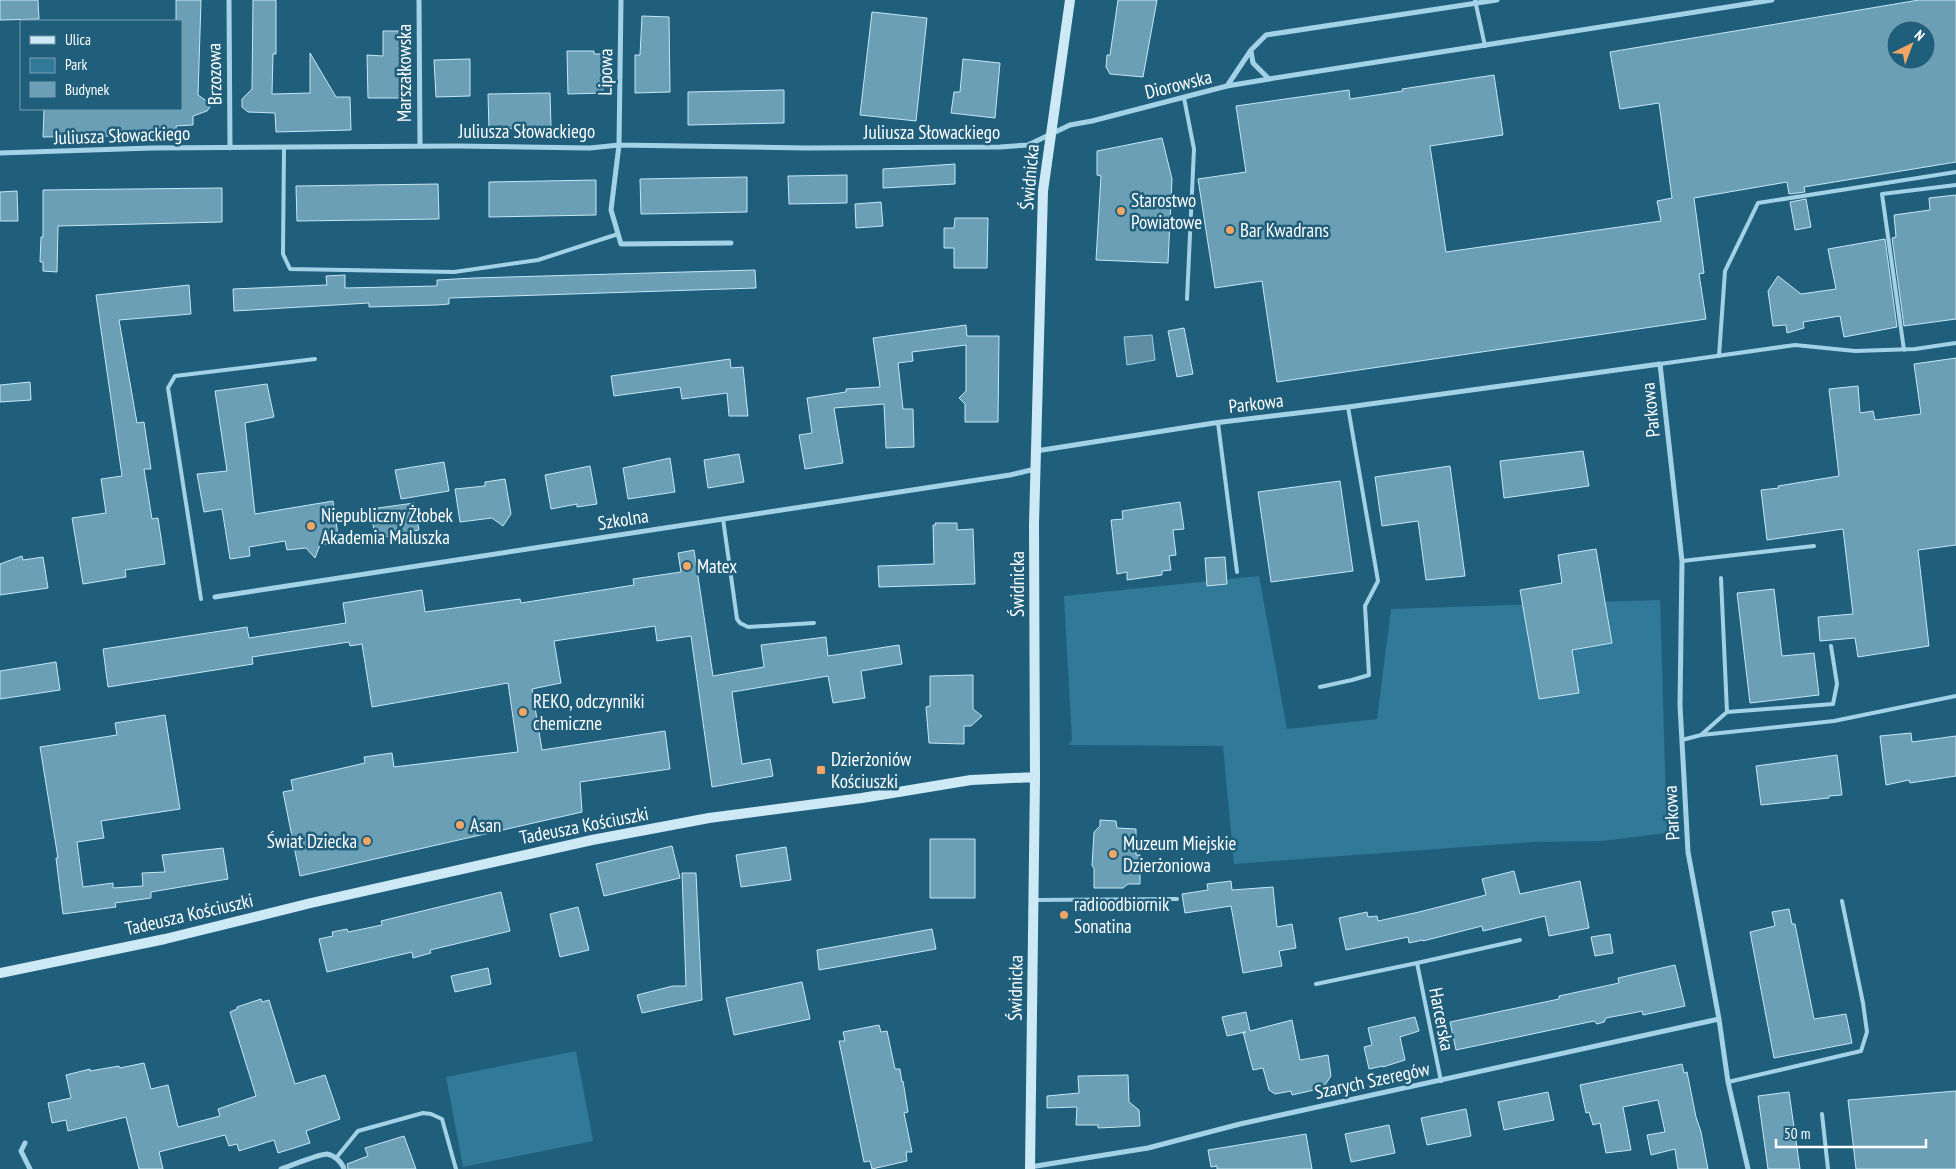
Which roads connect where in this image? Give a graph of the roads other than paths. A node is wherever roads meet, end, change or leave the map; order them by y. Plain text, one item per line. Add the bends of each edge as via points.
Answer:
1 (229, 0) edge
2 (419, 0) edge
3 (621, 0) edge
4 (1070, 0) edge
5 (1497, 0) edge
6 (1772, 0) edge
7 (1475, 2) edge
8 (1485, 46) junction
9 (1251, 50) junction
10 (1269, 79) junction
11 (1228, 86) junction
12 (1184, 98) junction
13 (1051, 133) junction
14 (619, 145) junction
15 (420, 146) junction
16 (284, 147) junction
17 (230, 148) junction
18 (0, 154) edge
19 (1956, 172) edge
20 (1956, 185) edge
21 (618, 234) junction
22 (731, 243) dead end
23 (1186, 299) dead end
24 (1956, 344) edge
25 (1904, 350) junction
26 (1719, 356) junction
27 (315, 359) dead end
28 (1660, 364) junction
29 (1348, 407) junction
30 (1218, 423) junction
31 (1036, 451) junction
32 (1035, 469) junction
33 (723, 519) junction
34 (1814, 546) dead end
35 (1682, 561) junction
36 (1237, 572) dead end
37 (1721, 578) dead end
38 (215, 597) dead end
39 (201, 599) dead end
40 (814, 623) dead end
41 (1831, 646) dead end
42 (1320, 687) dead end
43 (1956, 696) edge
44 (1727, 712) junction
45 (1701, 736) junction
46 (1682, 740) junction
47 (1035, 776) junction
48 (1177, 899) dead end
49 (1034, 900) junction
50 (1842, 901) dead end
51 (1520, 940) dead end
52 (1417, 963) junction
53 (0, 973) edge
54 (1316, 984) dead end
55 (1719, 1019) junction
56 (1441, 1081) junction
57 (1728, 1082) junction
58 (1822, 1114) dead end
59 (25, 1143) dead end
60 (336, 1158) junction
61 (1030, 1168) edge
62 (30, 1169) edge
63 (281, 1169) edge
64 (344, 1169) edge
65 (456, 1169) edge
66 (1748, 1169) edge
67 (1828, 1169) edge

1 - 17 street, Brzozowa
2 - 15 street, Marszałkowska
3 - 14 street, Lipowa
4 - 13 street, Świdnicka
5 - 7 street, Diorowska
6 - 8 street
7 - 8 lane
7 - 9 street, Diorowska via 1266,35
8 - 10 street
9 - 10 street via 1253,62
9 - 11 street, Diorowska
10 - 11 street
11 - 12 street, Diorowska
12 - 13 street, Diorowska via 1070,124
12 - 23 lane via 1194,148
13 - 14 street, Juliusza Słowackiego via 1028,145 1000,147
13 - 31 street, Świdnicka via 1043,191
14 - 15 street, Juliusza Słowackiego via 590,148
14 - 21 street, Lipowa via 610,210
15 - 16 street, Juliusza Słowackiego
16 - 17 street, Juliusza Słowackiego
16 - 21 lane via 283,254 290,269 454,272 538,260
17 - 18 street, Juliusza Słowackiego
19 - 26 lane via 1758,203 1725,271
20 - 25 lane via 1882,194
21 - 22 street via 621,244
24 - 25 lane
25 - 26 lane via 1855,351 1795,345
26 - 28 lane
27 - 39 lane via 175,376 168,388
28 - 29 street, Parkowa
28 - 35 street, Parkowa
29 - 30 street, Parkowa
29 - 42 lane via 1378,581 1365,606 1369,675
30 - 31 street, Parkowa
30 - 36 lane
31 - 32 street, Świdnicka
32 - 33 street, Szkolna
32 - 47 street, Świdnicka
33 - 38 street, Szkolna
33 - 40 lane via 736,619 748,627
34 - 35 lane
35 - 46 street, Parkowa
37 - 44 lane
41 - 44 lane via 1837,684 1833,704
43 - 45 lane via 1834,720
44 - 45 lane
45 - 46 lane
46 - 55 street, Parkowa via 1688,852
47 - 49 street, Świdnicka
47 - 53 street, Tadeusza Kościuszki via 978,779 709,818 612,836 311,902 165,939
48 - 49 lane
49 - 61 street, Świdnicka
50 - 57 lane via 1867,1032 1861,1051
51 - 52 lane, Harcerska
52 - 54 lane, Harcerska
52 - 56 lane, Harcerska
55 - 56 street, Szarych Szeregów
55 - 57 street, Parkowa
56 - 61 street, Szarych Szeregów via 1240,1124 1148,1148
57 - 66 street, Parkowa
58 - 67 lane
59 - 62 street via 21,1151
60 - 63 street via 326,1154
60 - 64 street
60 - 65 lane via 358,1131 431,1114 442,1119

